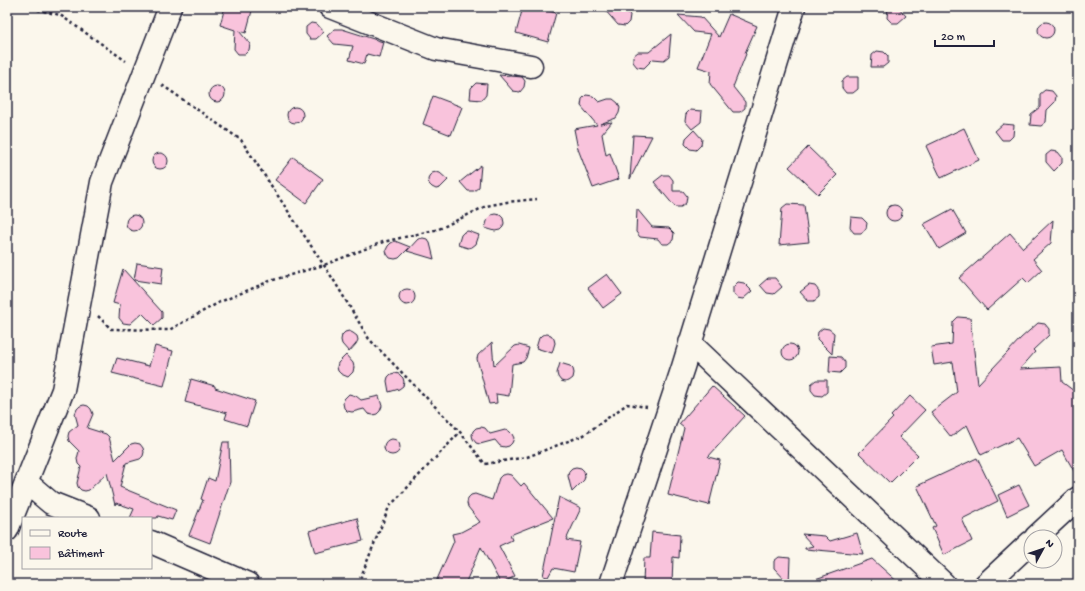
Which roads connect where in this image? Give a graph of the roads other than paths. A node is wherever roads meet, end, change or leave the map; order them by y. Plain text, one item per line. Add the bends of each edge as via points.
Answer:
1 (170, 7) edge
2 (330, 7) edge
3 (794, 7) edge
4 (531, 66) dead end
5 (690, 343) junction
6 (26, 482) junction
7 (1078, 498) edge
8 (87, 517) edge
9 (1045, 529) edge
10 (7, 530) edge
11 (152, 542) edge
12 (1023, 549) edge
13 (248, 584) edge
14 (611, 584) edge
15 (944, 584) edge
16 (986, 584) edge

1 - 6 street via 102,182 63,390
2 - 4 street via 436,49
3 - 5 street
5 - 14 street
5 - 15 street
6 - 8 street via 51,503
6 - 10 street
7 - 9 street
11 - 13 street
12 - 16 street

